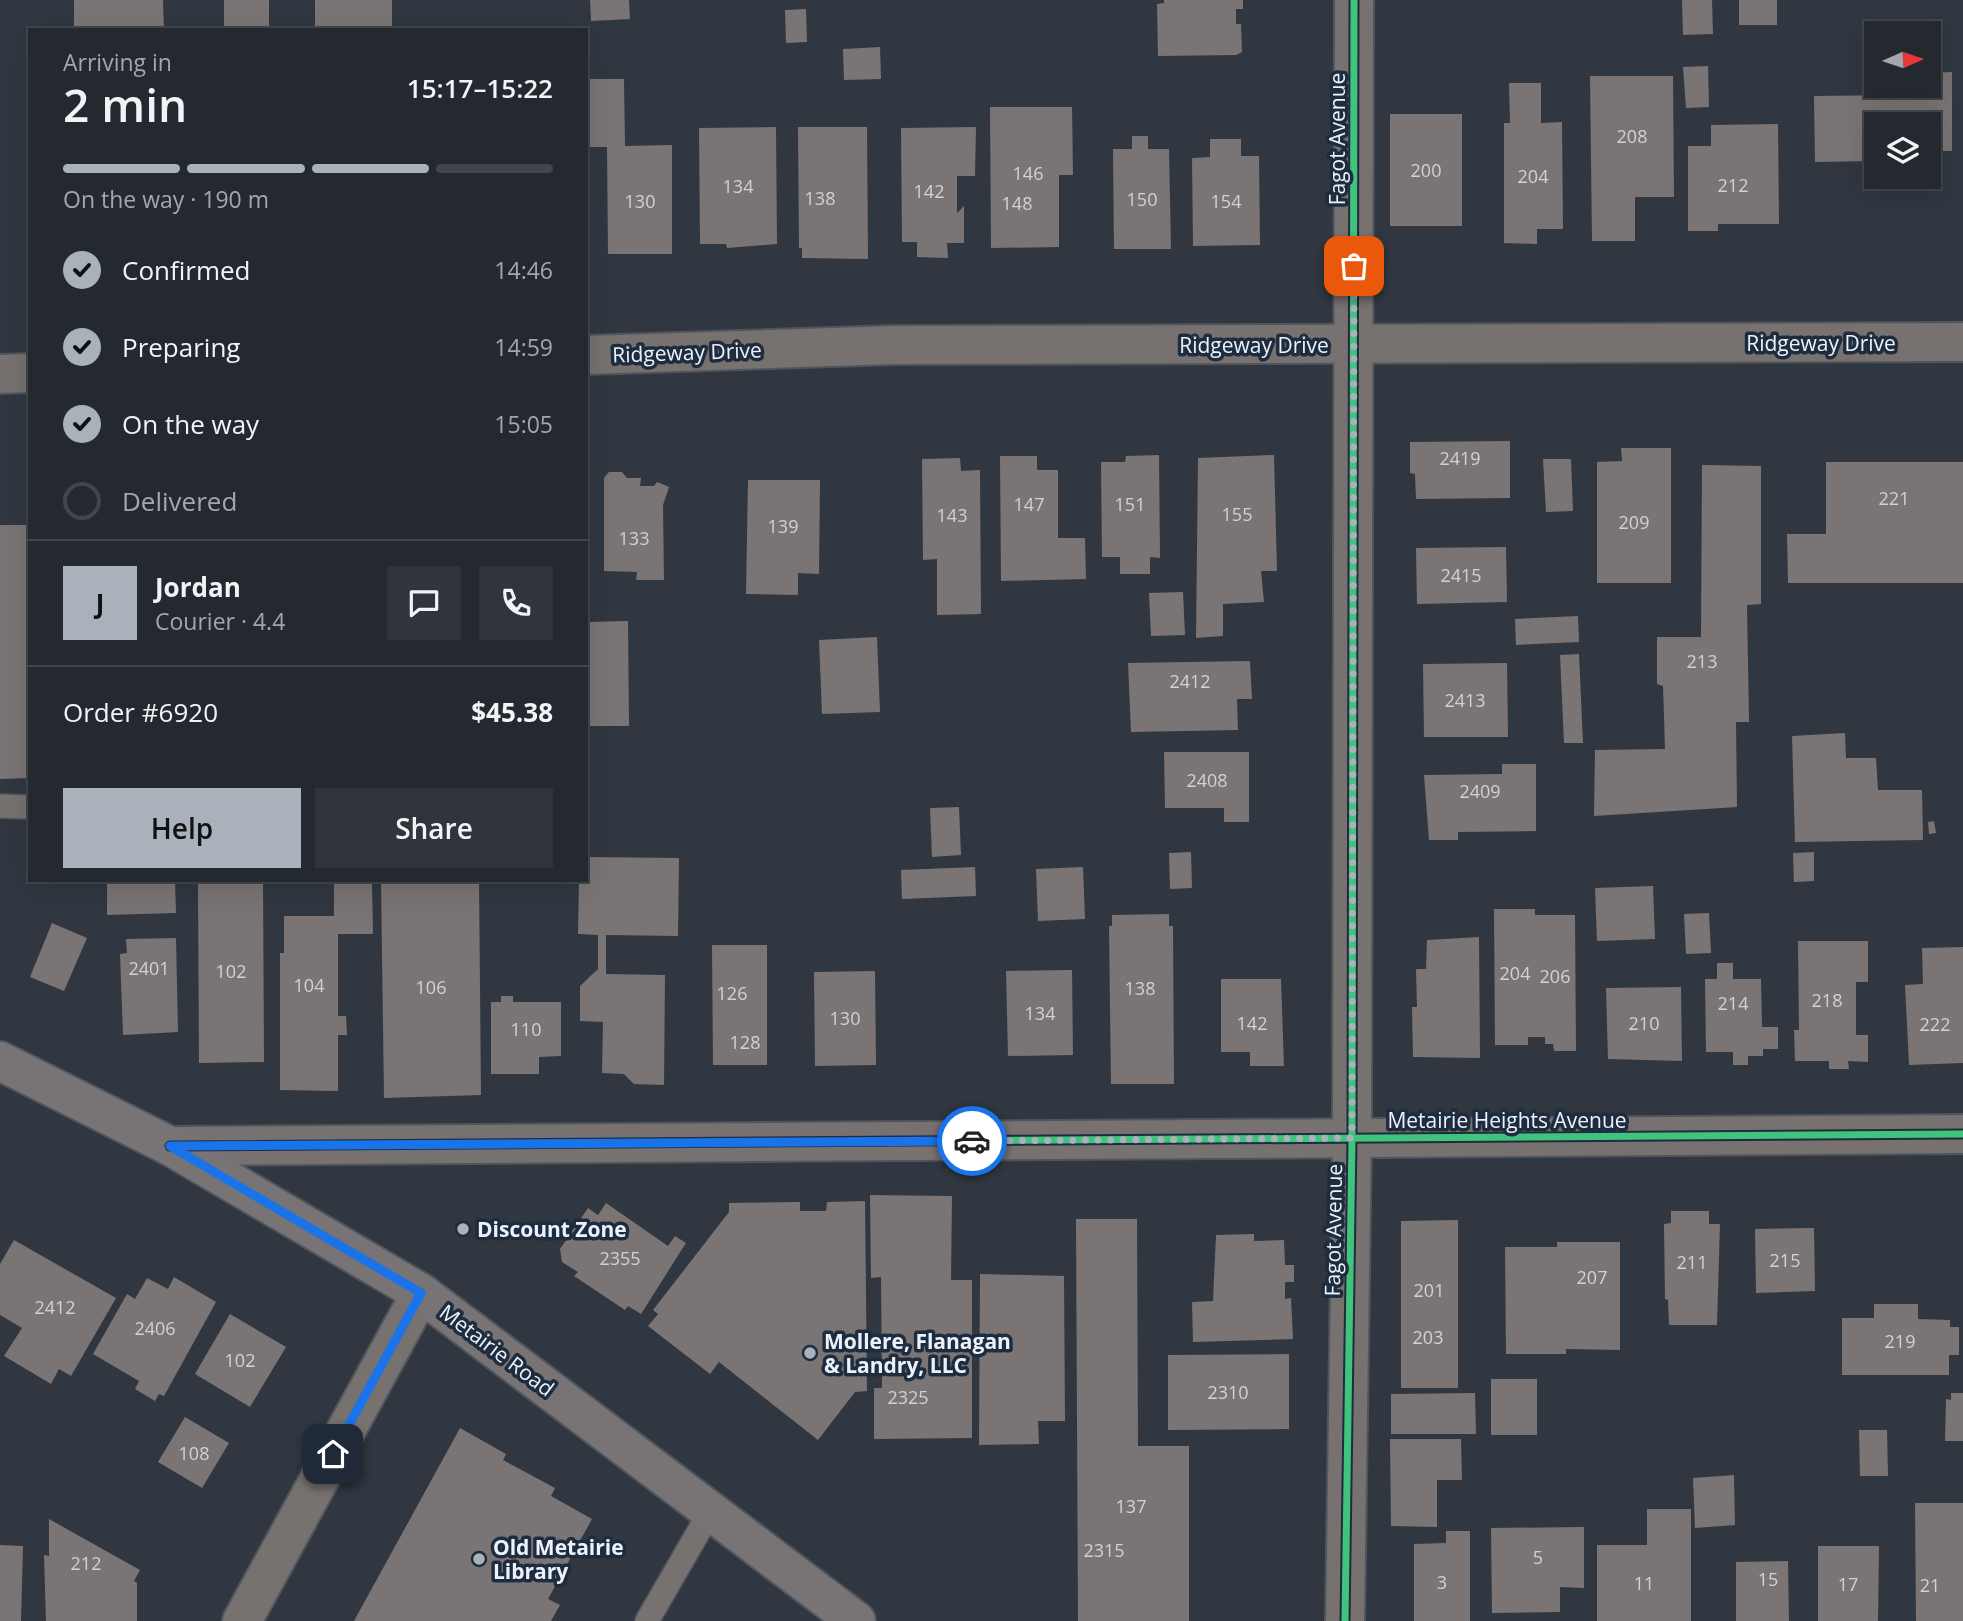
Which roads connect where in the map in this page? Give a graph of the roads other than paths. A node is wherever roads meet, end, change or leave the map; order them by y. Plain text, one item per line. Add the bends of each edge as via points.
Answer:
1 (1354, 0) edge
2 (1963, 342) edge
3 (1354, 345) junction
4 (588, 355) edge
5 (28, 373) edge
6 (0, 374) edge
7 (0, 806) edge
8 (28, 807) edge
9 (0, 1061) edge
10 (1963, 1134) edge
11 (1352, 1138) junction
12 (170, 1146) junction
13 (421, 1293) junction
14 (710, 1511) junction
15 (838, 1615) edge
16 (242, 1621) edge
17 (647, 1621) edge
18 (1345, 1621) edge

1 - 3 street, Fagot Avenue
2 - 3 street, Ridgeway Drive
3 - 4 street, Ridgeway Drive via 895,345
3 - 11 street, Fagot Avenue
5 - 6 street
7 - 8 lane
9 - 12 main road, Metairie Road
10 - 11 street, Metairie Heights Avenue
11 - 12 street, Metairie Heights Avenue
11 - 18 street, Fagot Avenue
12 - 13 main road, Metairie Road
13 - 14 main road, Metairie Road
13 - 16 street
14 - 15 main road, Metairie Road
14 - 17 lane

